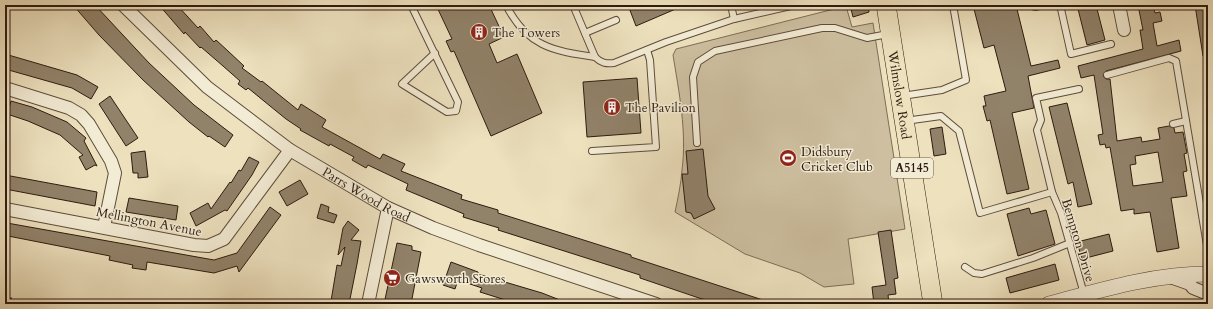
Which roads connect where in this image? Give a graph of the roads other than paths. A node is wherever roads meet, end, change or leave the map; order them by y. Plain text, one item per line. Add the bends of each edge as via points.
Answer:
1 (124, 5) edge
2 (411, 5) edge
3 (506, 5) edge
4 (573, 5) edge
5 (732, 5) edge
6 (795, 5) edge
7 (886, 5) edge
8 (953, 5) edge
9 (1028, 5) edge
10 (1044, 5) edge
11 (1058, 5) edge
12 (1119, 5) edge
13 (616, 20) dead end
14 (734, 20) junction
15 (1124, 30) dead end
16 (585, 33) junction
17 (891, 33) junction
18 (1111, 44) dead end
19 (647, 50) junction
20 (435, 53) junction
21 (595, 57) junction
22 (1107, 75) dead end
23 (5, 88) edge
24 (1079, 89) dead end
25 (902, 96) junction
26 (905, 121) junction
27 (1186, 121) junction
28 (1173, 124) dead end
29 (697, 143) dead end
30 (290, 150) junction
31 (592, 152) dead end
32 (1052, 192) junction
33 (388, 208) junction
34 (5, 209) edge
35 (104, 227) junction
36 (1070, 243) junction
37 (1208, 251) edge
38 (965, 267) dead end
39 (1208, 274) edge
40 (1167, 276) junction
41 (1208, 294) edge
42 (1084, 295) junction
43 (368, 304) edge
44 (656, 304) edge
45 (933, 304) edge
46 (1049, 304) edge

1 - 30 street, Parrs Wood Road via 207,87
2 - 20 lane
3 - 21 lane via 521,30 532,39 558,50
4 - 16 lane
5 - 14 lane
6 - 14 lane
7 - 17 main road, Wilmslow Road / A5145
8 - 25 lane via 966,80 942,90
9 - 10 lane
11 - 18 lane via 1071,54
12 - 15 street
13 - 16 lane
14 - 19 lane
16 - 21 lane
17 - 25 main road, Wilmslow Road / A5145
17 - 29 lane via 867,38 835,28 822,28 709,54 698,62 693,77
19 - 21 lane via 614,63 602,62
19 - 31 lane via 650,60 656,147
20 - 20 lane via 458,102 456,111 447,112 402,84
22 - 27 lane via 1169,58 1174,59 1178,63
23 - 35 street via 69,108 81,115 89,124 111,161 114,173
24 - 32 lane, Bempton Drive via 1036,98 1041,120 1037,130
25 - 26 main road, Wilmslow Road / A5145
26 - 32 lane, Bempton Drive via 941,116 959,131 980,213
26 - 45 main road, Wilmslow Road / A5145
27 - 28 lane
27 - 37 lane
30 - 33 street, Parrs Wood Road
30 - 35 street, Mellington Avenue via 224,240 208,246 194,245
32 - 36 lane, Bempton Drive
33 - 43 street
33 - 44 street, Parrs Wood Road via 479,245
34 - 35 street, Mellington Avenue
36 - 38 lane via 982,274 974,273
36 - 42 lane, Bempton Drive
39 - 40 street
40 - 41 street
40 - 42 street
42 - 46 street

